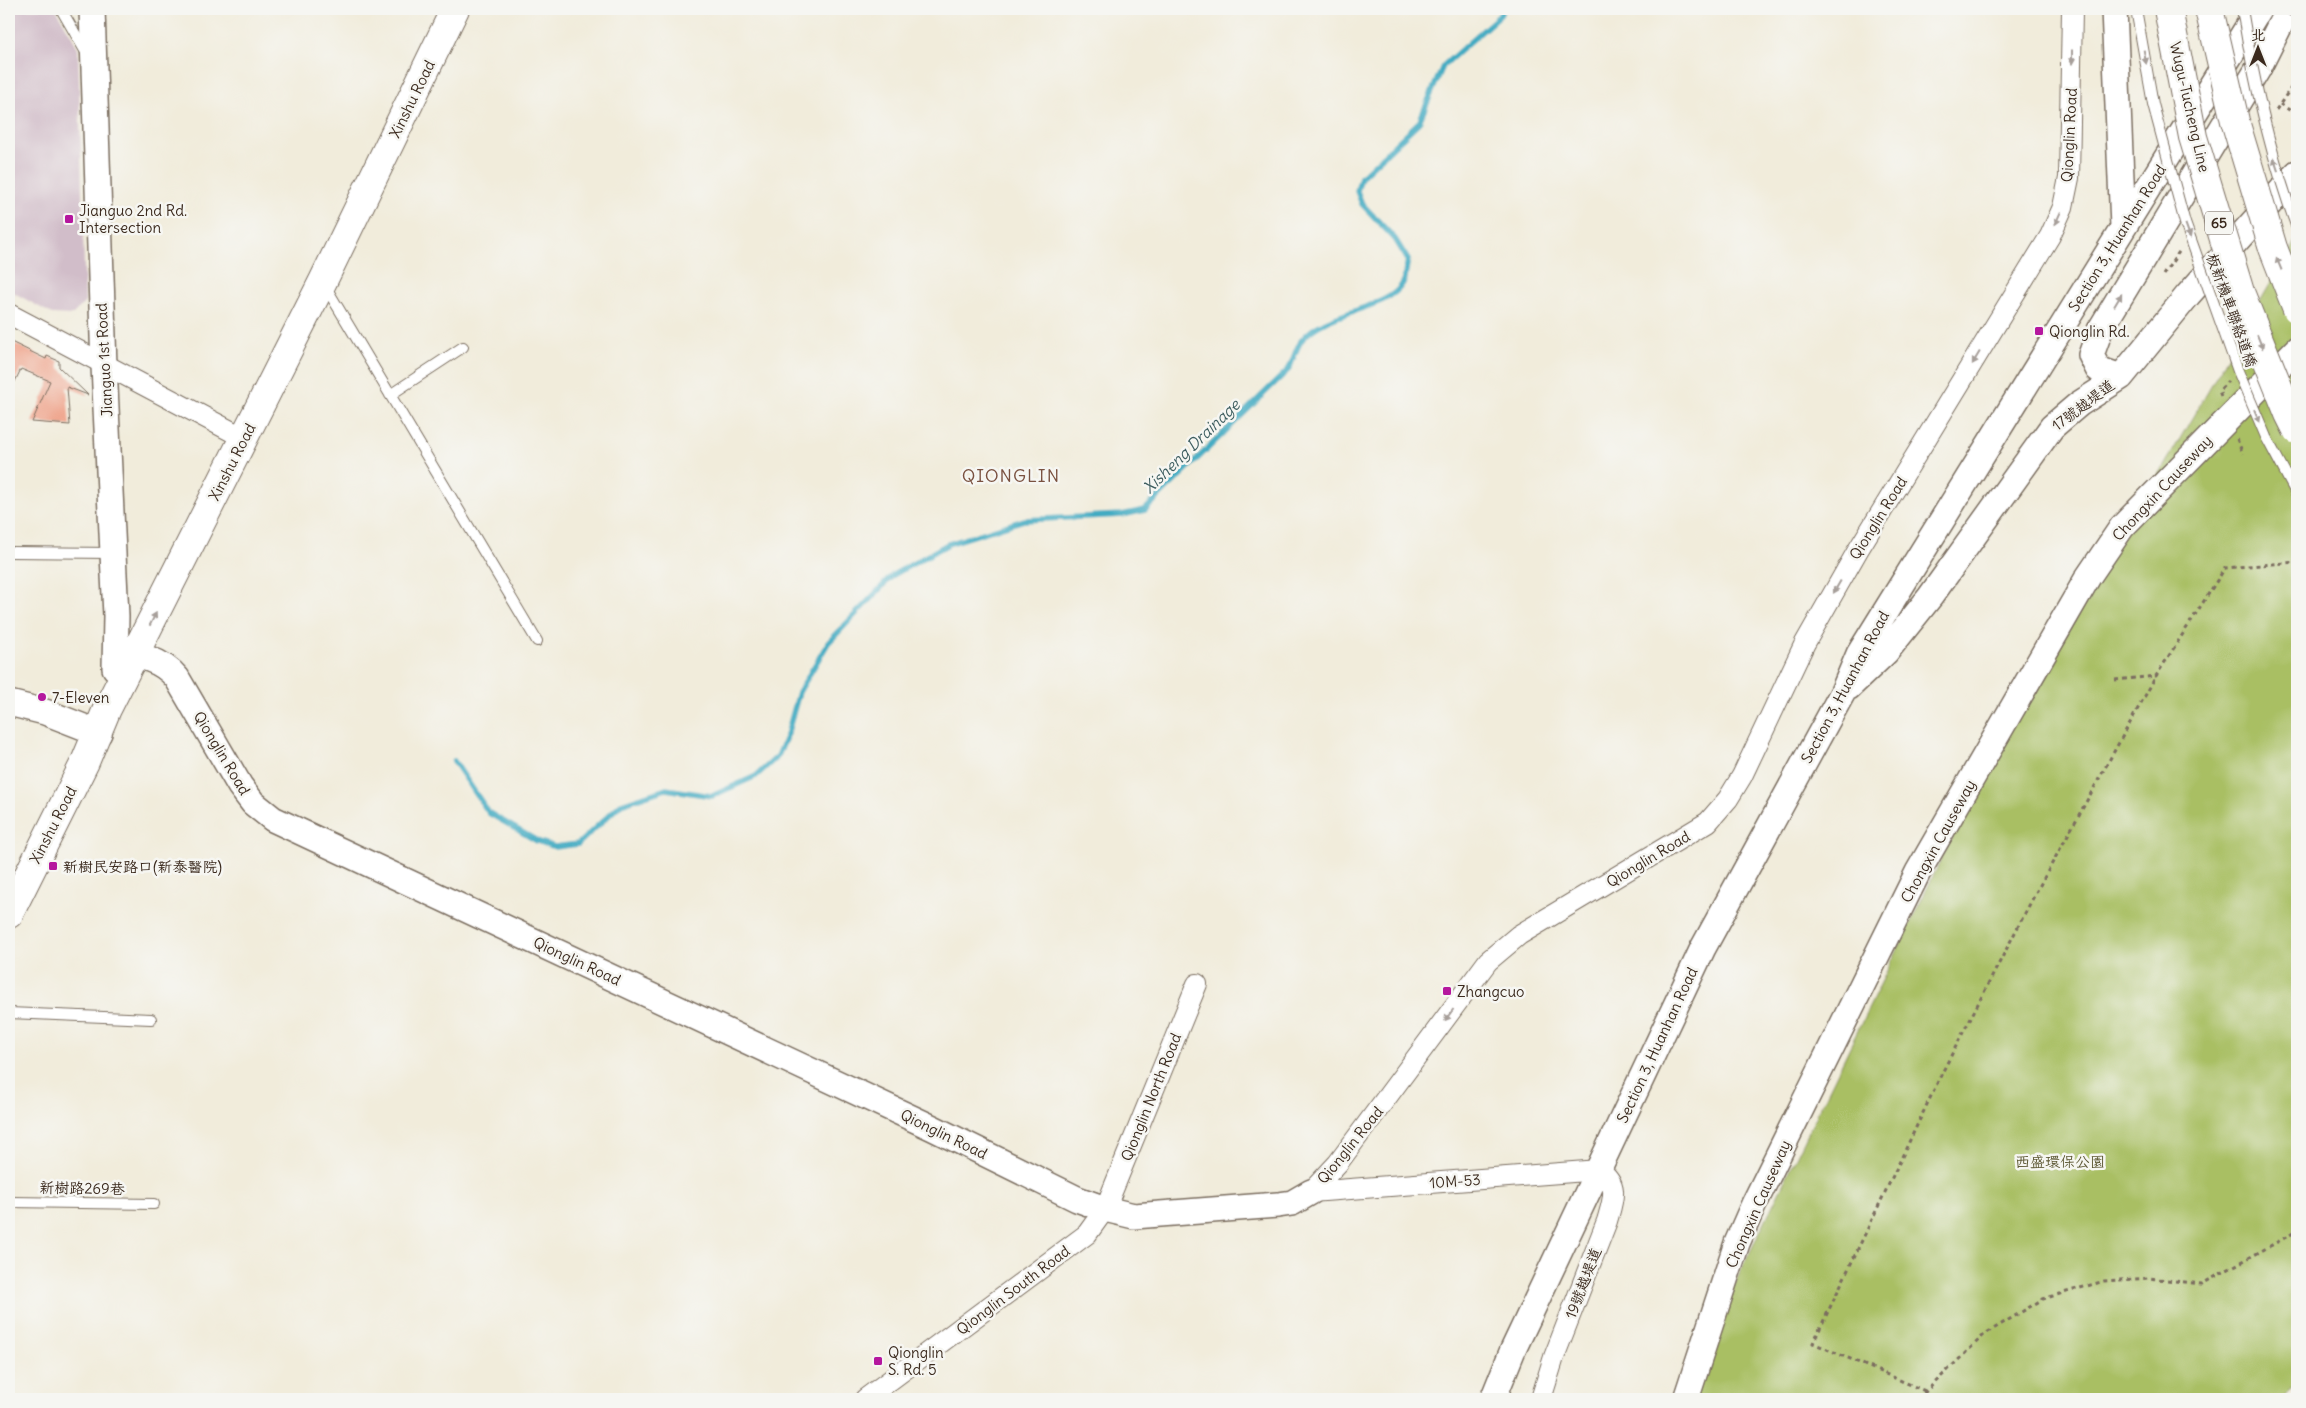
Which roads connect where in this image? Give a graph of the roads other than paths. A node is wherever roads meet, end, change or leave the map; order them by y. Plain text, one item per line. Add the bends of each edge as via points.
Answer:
1 (61, 9) edge
2 (92, 9) edge
3 (455, 9) edge
4 (2072, 9) edge
5 (2114, 9) edge
6 (2136, 9) edge
7 (2168, 9) edge
8 (2209, 9) edge
9 (2242, 9) edge
10 (2259, 9) edge
11 (2288, 9) edge
12 (93, 63) junction
13 (2297, 173) edge
14 (2123, 227) junction
15 (2297, 228) edge
16 (322, 281) junction
17 (2297, 309) edge
18 (9, 314) edge
19 (463, 347) dead end
20 (2297, 350) edge
21 (104, 366) junction
22 (2121, 376) junction
23 (390, 395) junction
24 (2297, 430) edge
25 (244, 438) junction
26 (2297, 495) edge
27 (9, 552) edge
28 (114, 553) junction
29 (536, 641) dead end
30 (126, 654) junction
31 (1843, 692) junction
32 (9, 704) edge
33 (103, 721) junction
34 (12, 901) edge
35 (1197, 984) dead end
36 (9, 1013) edge
37 (151, 1019) dead end
38 (1599, 1170) junction
39 (1311, 1192) junction
40 (9, 1202) edge
41 (154, 1204) dead end
42 (1105, 1209) junction
43 (865, 1399) edge
44 (1493, 1399) edge
45 (1541, 1399) edge
46 (1686, 1399) edge

1 - 12 lane
2 - 12 street, Jianguo 1st Road
3 - 16 main road, Xinshu Road
4 -> 39 street, Qionglin Road via 2071,148 2063,207 2050,236 1805,642 1728,799 1708,822 1519,935 1488,961 1338,1163
5 - 14 street
6 -> 26 lane, 板新機車聯絡道橋, bridge via 2153,104 2185,223 2238,371 2266,437
7 -> 24 main road, Wugu-Tucheng Line / 65, bridge via 2193,137 2240,292
17 -> 8 main road, bridge via 2273,248 2234,121
15 -> 9 lane, bridge via 2274,156
10 - 14 street, Section 3, Huanhan Road
22 -> 11 street via 2098,369 2092,355 2100,330 2258,69
12 - 21 street, Jianguo 1st Road
13 - 22 street, 17號越堤道
14 - 31 street, Section 3, Huanhan Road via 1859,654
16 - 23 lane
16 - 25 main road, Xinshu Road
18 - 21 street
19 - 23 lane
20 - 46 street, Chongxin Causeway via 2122,527 2088,577 1918,872 1758,1195 1734,1251
21 - 25 street
21 - 28 street, Jianguo 1st Road
22 - 31 street, 17號越堤道 via 2052,427 1930,597 1886,652
23 - 29 lane
30 -> 25 main road, Xinshu Road
27 - 28 lane
28 - 30 street, Jianguo 1st Road
30 - 33 main road, Xinshu Road
30 - 42 street, Qionglin Road via 156,661 169,668 240,786 253,803 273,819 933,1128 1077,1199
31 - 38 street, Section 3, Huanhan Road via 1703,948
32 - 33 street
33 - 34 main road, Xinshu Road
35 - 42 street, Qionglin North Road
36 - 37 lane
38 - 39 street, 10M-53
38 - 44 street, Section 3, Huanhan Road via 1512,1352
38 - 45 street, 19號越堤道 via 1608,1176 1614,1187 1613,1202
39 - 42 street, Qionglin Road via 1292,1203 1278,1205 1134,1216
40 - 41 lane, 新樹路269巷
42 - 43 street, Qionglin South Road via 1088,1234

